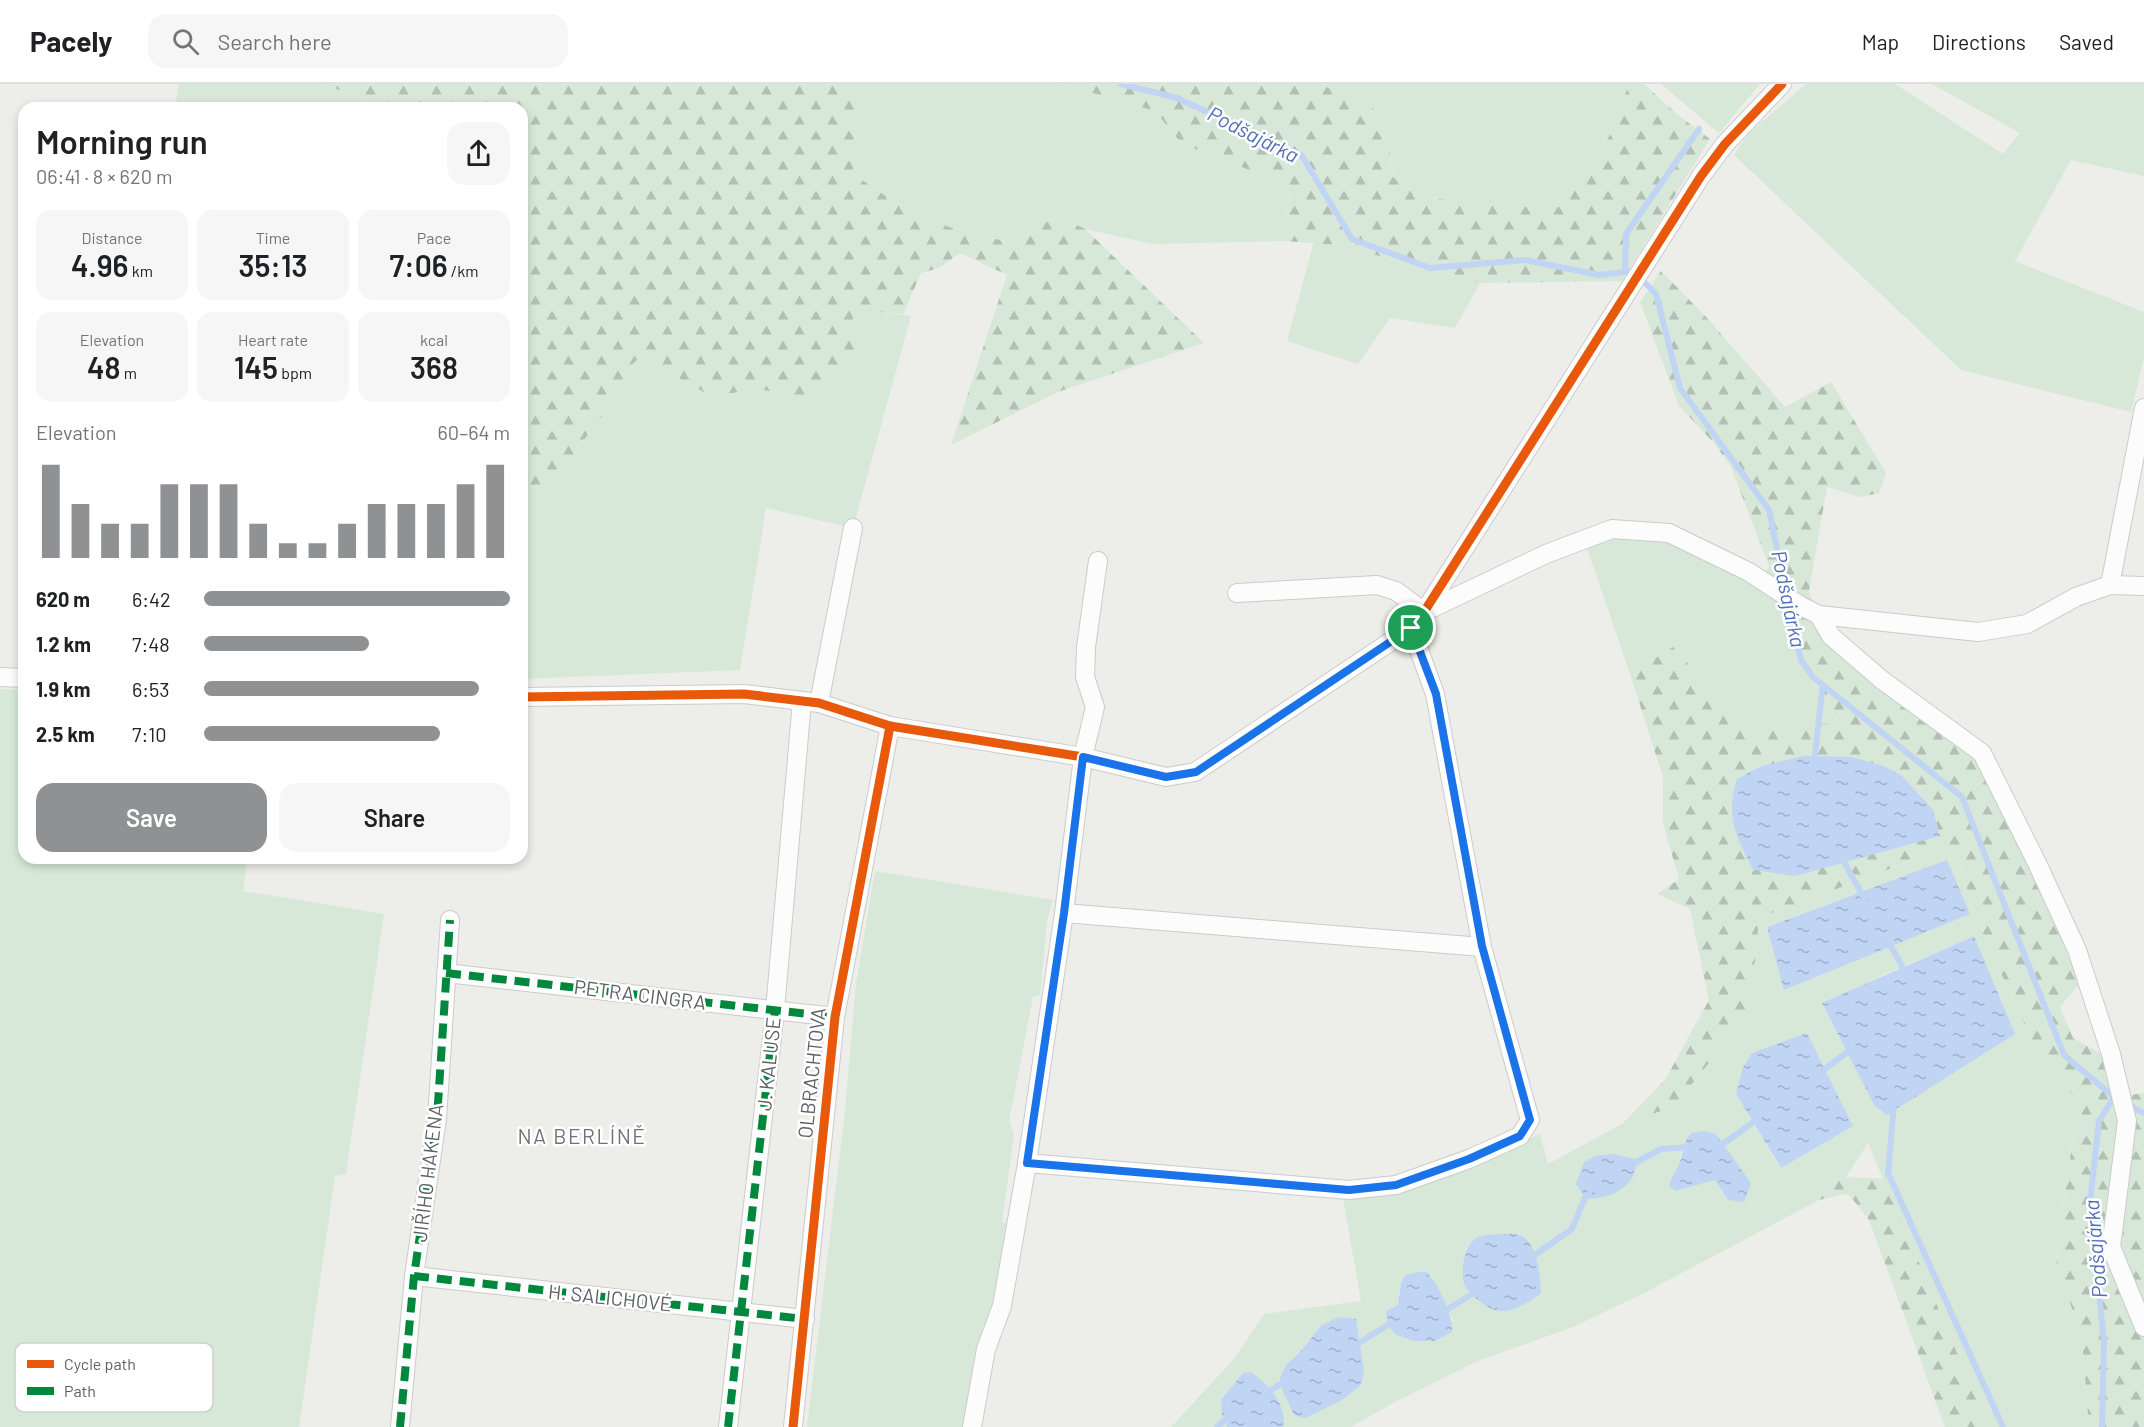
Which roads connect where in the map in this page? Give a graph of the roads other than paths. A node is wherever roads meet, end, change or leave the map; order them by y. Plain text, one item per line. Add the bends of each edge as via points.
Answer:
1 (1782, 84) edge
2 (2144, 408) edge
3 (853, 528) dead end
4 (1098, 561) dead end
5 (2110, 585) junction
6 (2144, 586) edge
7 (1237, 593) dead end
8 (1424, 612) junction
9 (1819, 615) junction
10 (1411, 628) junction
11 (0, 676) edge
12 (18, 678) edge
13 (528, 697) edge
14 (811, 702) junction
15 (890, 726) junction
16 (1083, 757) junction
17 (1064, 913) junction
18 (450, 920) dead end
19 (1482, 946) junction
20 (446, 973) junction
21 (775, 1010) junction
22 (835, 1017) junction
23 (1027, 1163) junction
24 (414, 1276) junction
25 (742, 1312) junction
26 (805, 1319) junction
27 (2144, 1328) edge
28 (400, 1427) edge
29 (728, 1427) edge
30 (793, 1427) edge
31 (972, 1427) edge

1 - 8 street via 1709,163
2 - 5 street
3 - 14 street, J. KALUSE
4 - 16 street via 1085,667 1095,707
5 - 6 street
5 - 9 street via 2076,597 2027,624 1978,632
7 - 8 street via 1377,585 1396,591
8 - 9 street via 1546,554 1612,529 1669,533 1749,572
8 - 10 street
9 - 27 street via 1831,636 1882,680 1982,753 2077,950 2111,1054 2127,1120 2111,1246
10 - 16 street via 1196,772 1166,777
10 - 19 street via 1436,694
11 - 12 street
13 - 14 street via 744,694
14 - 15 street
14 - 21 street, J. KALUSE
15 - 16 street
15 - 22 street, OLBRACHTOVA
16 - 17 street
17 - 19 street
17 - 23 street
18 - 20 street, JIŘÍHO HAKENA
19 - 23 street via 1530,1120 1520,1136 1396,1185 1349,1190
20 - 21 street, PETRA CINGRA
20 - 24 street, JIŘÍHO HAKENA via 437,1119
21 - 22 street, PETRA CINGRA
21 - 25 street, J. KALUSE
22 - 26 street, OLBRACHTOVA
23 - 31 street via 1002,1306 986,1349
24 - 25 street, H. SALICHOVÉ
24 - 28 street, JIŘÍHO HAKENA
25 - 26 street, H. SALICHOVÉ
25 - 29 street, J. KALUSE
26 - 30 street, OLBRACHTOVA

